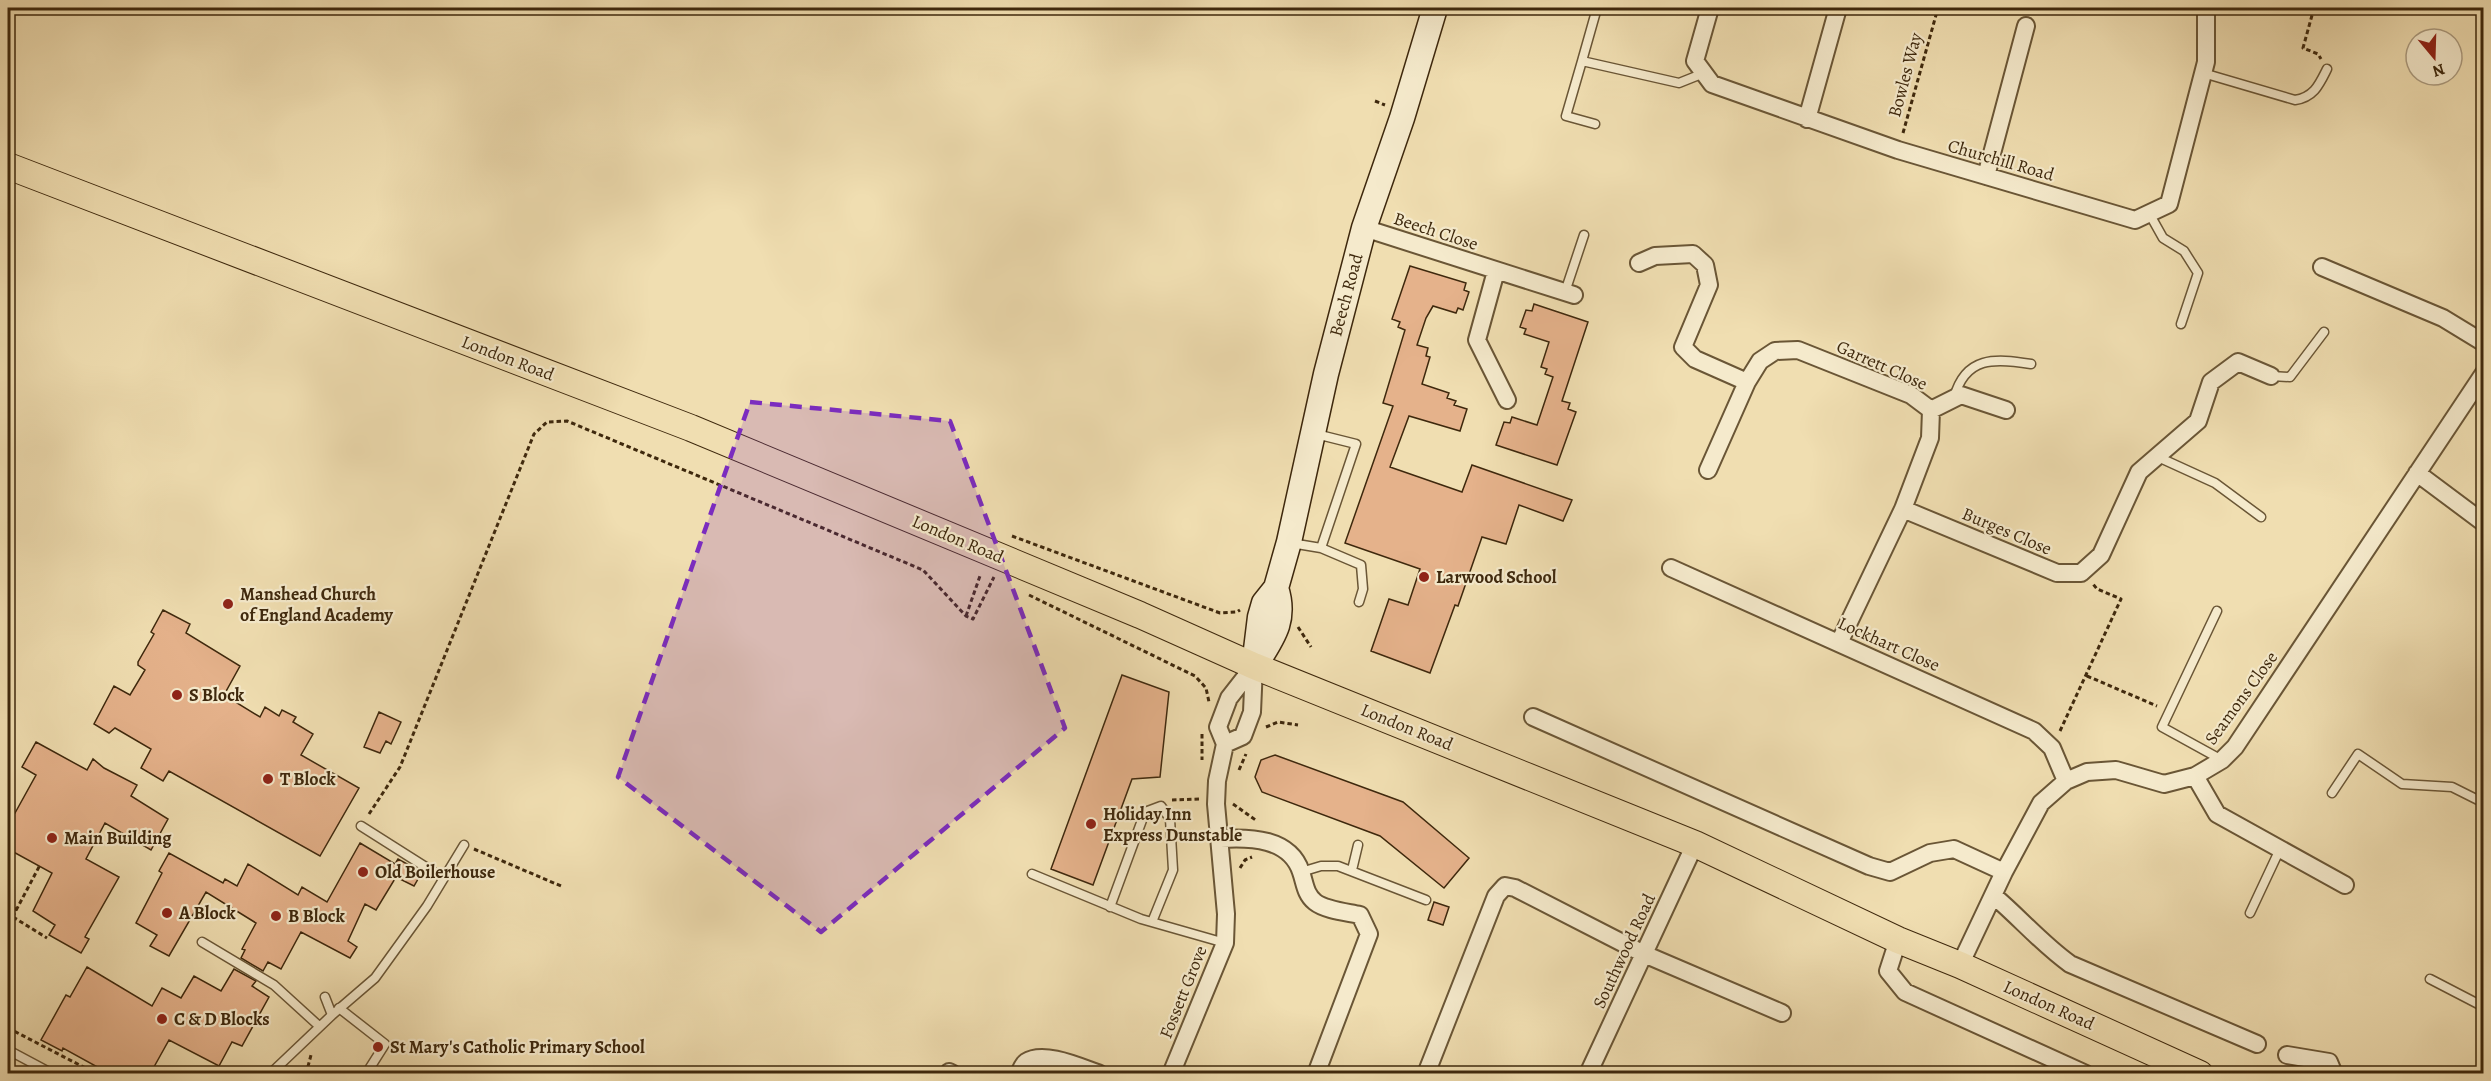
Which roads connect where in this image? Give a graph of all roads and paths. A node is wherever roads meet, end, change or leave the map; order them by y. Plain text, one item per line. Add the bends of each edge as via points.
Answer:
1 (1435, 8) edge
2 (1598, 8) edge
3 (1710, 8) edge
4 (1938, 8) edge
5 (2206, 8) edge
6 (2314, 8) edge
7 (1833, 9) edge
8 (2026, 26) dead end
9 (1582, 61) junction
10 (2328, 69) joint
11 (1704, 73) junction
12 (2203, 74) junction
13 (1807, 118) junction
14 (1595, 124) dead end
15 (1898, 150) junction
16 (8, 166) edge
17 (1986, 176) junction
18 (2149, 213) junction
19 (1364, 228) junction
20 (1584, 235) dead end
21 (1639, 262) dead end
22 (2322, 267) dead end
23 (1496, 271) junction
24 (1570, 294) joint
25 (2181, 324) dead end
26 (2324, 332) dead end
27 (2484, 343) edge
28 (2031, 364) dead end
29 (2484, 373) edge
30 (2271, 376) joint
31 (1747, 382) junction
32 (1954, 399) junction
33 (1507, 400) dead end
34 (1931, 410) junction
35 (2006, 410) dead end
36 (1313, 433) junction
37 (2158, 457) junction
38 (1708, 470) dead end
39 (2417, 473) junction
40 (1903, 509) junction
41 (2260, 517) dead end
42 (2484, 523) edge
43 (1012, 536) dead end
44 (1289, 542) junction
45 (1322, 548) junction
46 (1671, 568) dead end
47 (2081, 573) junction
48 (980, 576) dead end
49 (994, 577) dead end
50 (1026, 593) dead end
51 (1359, 602) dead end
52 (2217, 611) dead end
53 (1237, 612) dead end
54 (966, 616) junction
55 (1839, 643) junction
56 (1254, 666) junction
57 (2087, 676) junction
58 (1210, 710) dead end
59 (2170, 711) junction
60 (1533, 717) dead end
61 (1298, 725) dead end
62 (1204, 728) dead end
63 (1262, 732) dead end
64 (1225, 744) junction
65 (1250, 745) dead end
66 (2052, 748) junction
67 (2222, 760) junction
68 (1202, 768) dead end
69 (2195, 776) junction
70 (1235, 779) dead end
71 (2066, 781) junction
72 (2332, 793) dead end
73 (1231, 794) dead end
74 (1203, 799) dead end
75 (2484, 803) edge
76 (1161, 806) junction
77 (1264, 823) dead end
78 (361, 826) joint
79 (1220, 839) junction
80 (464, 844) joint
81 (1695, 844) junction
82 (1358, 845) dead end
83 (2280, 849) junction
84 (1254, 856) dead end
85 (40, 866) dead end
86 (1352, 870) junction
87 (1239, 871) dead end
88 (1301, 872) junction
89 (2004, 872) junction
90 (1032, 874) dead end
91 (443, 878) junction
92 (2345, 885) dead end
93 (561, 886) dead end
94 (1994, 896) junction
95 (1426, 900) dead end
96 (8, 904) edge
97 (1110, 907) junction
98 (17, 910) junction
99 (2250, 913) dead end
100 (13, 917) junction
101 (1152, 922) junction
102 (8, 923) edge
103 (47, 938) dead end
104 (1898, 940) junction
105 (202, 942) dead end
106 (1225, 943) junction
107 (1644, 954) junction
108 (1960, 965) junction
109 (2430, 979) dead end
110 (325, 997) dead end
111 (2484, 1007) edge
112 (336, 1012) junction
113 (1782, 1013) dead end
114 (319, 1026) junction
115 (8, 1028) edge
116 (2257, 1044) dead end
117 (8, 1050) edge
118 (2287, 1055) dead end
119 (2199, 1073) edge
120 (53, 1074) edge
121 (97, 1074) edge
122 (270, 1074) edge
123 (366, 1074) edge
124 (1019, 1074) edge
125 (1100, 1074) edge
126 (1171, 1074) edge
127 (1316, 1074) edge
128 (1426, 1074) edge
129 (1588, 1074) edge
130 (2086, 1074) edge
131 (2334, 1074) edge

1 - 19 street, Beech Road
2 - 9 lane
3 - 11 street via 1695,61
4 - 15 path, Bowles Way
5 - 12 street
6 - 10 path via 2303,48 2318,54
7 - 13 street
8 - 17 street
9 - 11 lane via 1679,83
9 - 14 lane via 1566,116
10 - 12 lane via 2313,94 2295,100
11 - 13 street, Churchill Road via 1712,84
12 - 18 street via 2169,204
13 - 15 street, Churchill Road
15 - 17 street, Churchill Road
16 - 56 main road, London Road via 691,428
17 - 18 street, Churchill Road via 2135,220
18 - 25 lane via 2163,238 2184,251 2198,273
19 - 23 street, Beech Close
19 - 36 street, Beech Road
20 - 24 lane
21 - 31 street via 1655,256 1693,254 1705,265 1708,285 1683,347 1695,359
22 - 27 street via 2443,318
23 - 24 street, Beech Close
23 - 33 street via 1477,340
26 - 30 lane via 2290,377
28 - 32 lane via 2011,360 1982,362 1968,372
29 - 39 street, Seamons Close
30 - 37 street via 2238,362 2211,382 2198,422
31 - 34 street, Garrett Close via 1760,361 1775,351 1798,350 1911,395
31 - 38 street, Garrett Close
32 - 34 street
32 - 35 street via 1961,395
34 - 40 street, Garrett Close via 1930,438
36 - 44 street, Beech Road
36 - 45 lane via 1356,444
37 - 41 lane via 2215,483
37 - 47 street via 2139,472 2101,555
39 - 42 street
39 - 67 street, Seamons Close via 2235,747
40 - 47 street, Burges Close via 2057,573
40 - 55 street, Garrett Close
43 - 53 path via 1220,613
44 - 45 lane
44 - 56 street, Beech Road via 1276,588 1264,603 1260,617
45 - 51 lane via 1361,565 1363,590
46 - 55 street, Lockhart Close
47 - 57 path via 2097,589 2121,599
48 - 54 path
49 - 54 path via 973,619
50 - 58 path via 1195,676 1206,688
52 - 59 lane
54 - 78 path via 923,570 567,421 547,422 534,434 400,768
55 - 66 street, Lockhart Close via 2034,731
56 - 64 street, Fossett Grove via 1229,699 1218,727
56 - 64 street via 1252,712 1243,736
56 - 81 main road, London Road
57 - 59 path
57 - 66 path
59 - 67 lane via 2162,727
60 - 89 street via 1869,866 1890,872 1930,853 1954,849
61 - 63 path via 1278,722
62 - 68 path
64 - 79 street, Fossett Grove via 1216,792
65 - 70 path
66 - 71 street, Lockhart Close
67 - 69 street, Seamons Close
69 - 71 street, Seamons Close via 2164,784 2116,770 2087,772
69 - 83 street via 2217,814
71 - 89 street, Seamons Close via 2041,803
72 - 75 lane via 2358,754 2402,784 2452,787
73 - 77 path via 1233,804
74 - 76 path via 1167,800
76 - 97 lane via 1145,812
76 - 101 lane via 1170,819 1173,870
78 - 91 lane
79 - 88 street via 1267,842 1285,851
79 - 106 street, Fossett Grove
80 - 91 lane
80 - 93 path
81 - 104 main road, London Road
81 - 107 street, Southwood Road
82 - 86 lane
83 - 92 street
83 - 99 lane
84 - 87 path via 1245,860
85 - 98 path
86 - 88 lane via 1330,865
86 - 95 lane
88 - 127 street via 1312,900 1360,915 1369,934
89 - 94 street, Seamons Close
90 - 97 lane
91 - 112 lane via 375,978
94 - 108 street, Seamons Close
94 - 116 street via 2045,946 2070,964
96 - 98 path
97 - 101 lane
98 - 100 path
100 - 102 path
100 - 103 path
101 - 106 lane
104 - 108 main road, London Road
104 - 130 street via 1888,971 1905,992
105 - 114 lane via 274,985
106 - 126 street, Fossett Grove
107 - 113 street
107 - 128 street via 1505,886 1496,896
107 - 129 street, Southwood Road
108 - 119 main road, London Road
109 - 111 lane
110 - 112 lane
112 - 114 lane
112 - 123 lane via 386,1044
114 - 122 lane
115 - 121 path via 38,1040
117 - 120 lane
118 - 131 street via 2329,1062
124 - 125 street via 1024,1062 1047,1057

